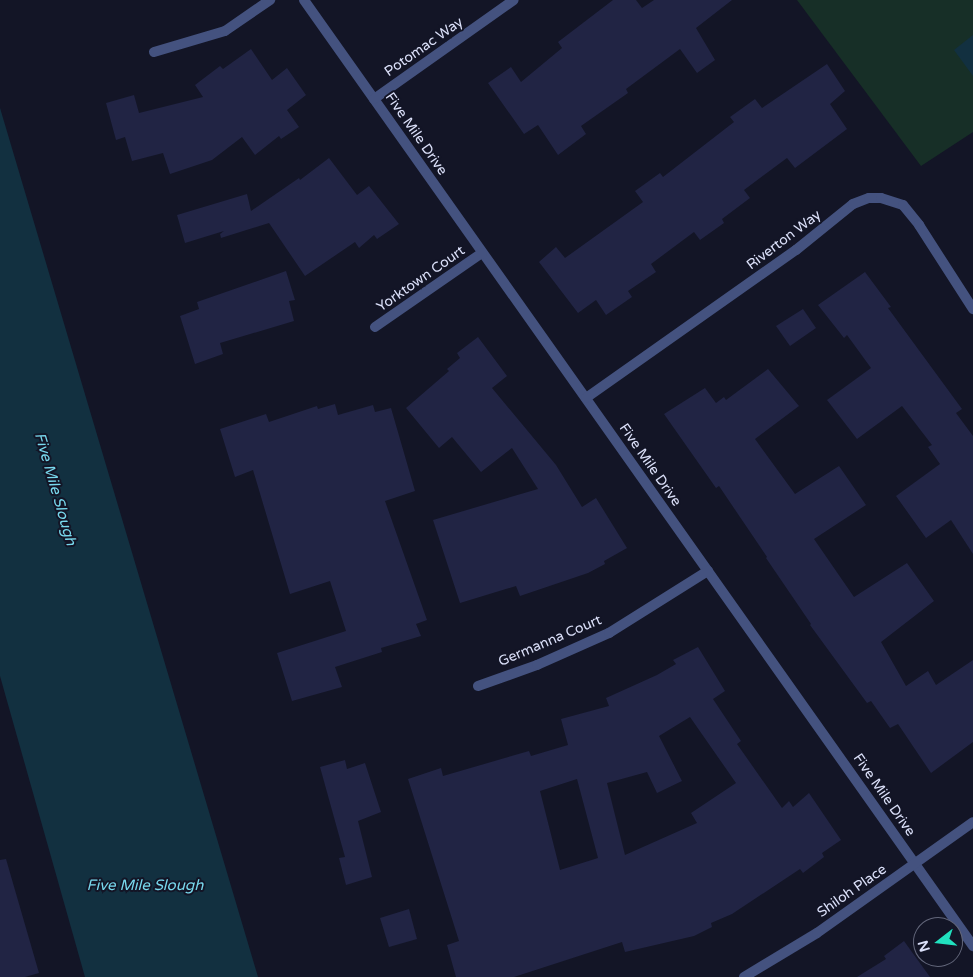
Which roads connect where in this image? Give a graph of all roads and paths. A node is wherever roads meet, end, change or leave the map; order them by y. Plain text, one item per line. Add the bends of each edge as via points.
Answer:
1 (270, 0) edge
2 (304, 0) edge
3 (514, 0) edge
4 (154, 52) dead end
5 (374, 99) junction
6 (482, 253) junction
7 (973, 309) edge
8 (375, 327) dead end
9 (586, 398) junction
10 (708, 571) junction
11 (478, 686) dead end
12 (973, 822) edge
13 (915, 863) junction
14 (973, 946) edge
15 (744, 977) edge

1 - 4 street via 225,31
2 - 5 street, Five Mile Drive
3 - 5 street, Potomac Way
5 - 6 street, Five Mile Drive
6 - 8 street, Yorktown Court
6 - 9 street, Five Mile Drive
7 - 9 street, Riverton Way via 903,205 869,198 853,204 796,250
9 - 10 street, Five Mile Drive
10 - 11 street, Germanna Court via 609,633 537,665
10 - 13 street, Five Mile Drive
12 - 13 street, Shiloh Place
13 - 14 street, Five Mile Drive
13 - 15 street, Shiloh Place via 817,933

